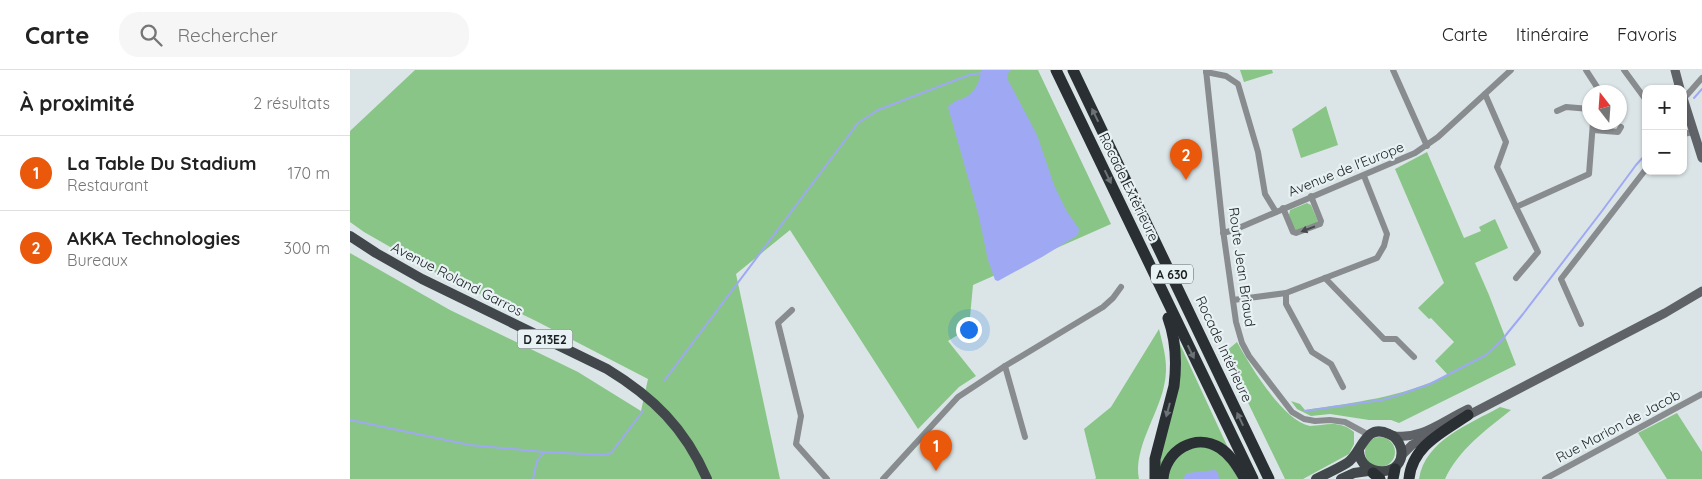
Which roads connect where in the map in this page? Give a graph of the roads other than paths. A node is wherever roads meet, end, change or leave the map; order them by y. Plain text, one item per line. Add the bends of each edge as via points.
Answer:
1 (1056, 70) edge
2 (1073, 70) edge
3 (1393, 70) edge
4 (1586, 70) edge
5 (1624, 70) edge
6 (1675, 70) edge
7 (1206, 71) edge
8 (1510, 71) edge
9 (1702, 78) edge
10 (1596, 85) edge
11 (1679, 85) edge
12 (1485, 94) junction
13 (1642, 95) edge
14 (1687, 95) edge
15 (1582, 108) edge
16 (1687, 110) edge
17 (1557, 111) dead end
18 (1593, 130) edge
19 (1694, 132) junction
20 (1687, 133) edge
21 (1427, 146) junction
22 (1702, 158) edge
23 (1642, 174) edge
24 (1364, 176) junction
25 (1311, 196) junction
26 (1516, 207) junction
27 (1280, 210) junction
28 (1223, 233) junction
29 (350, 236) edge
30 (1156, 276) junction
31 (1325, 278) junction
32 (1516, 278) dead end
33 (1702, 284) edge
34 (1121, 288) dead end
35 (1702, 291) edge
36 (1286, 293) junction
37 (1233, 300) junction
38 (792, 310) dead end
39 (1665, 313) junction
40 (1581, 324) dead end
41 (1414, 356) dead end
42 (1005, 366) junction
43 (1344, 386) dead end
44 (1507, 394) junction
45 (1702, 394) edge
46 (1468, 415) junction
47 (1160, 435) junction
48 (1391, 435) junction
49 (1025, 437) dead end
50 (1364, 442) junction
51 (1401, 456) junction
52 (1374, 474) edge
53 (1394, 474) edge
54 (707, 479) edge
55 (827, 479) edge
56 (883, 479) edge
57 (1150, 479) edge
58 (1155, 479) edge
59 (1163, 479) edge
60 (1245, 479) edge
61 (1253, 479) edge
62 (1271, 479) edge
63 (1316, 479) edge
64 (1341, 479) edge
65 (1409, 479) edge
66 (1545, 479) edge

1 -> 30 highway, Rocade Extérieure / A 630
62 -> 2 highway, Rocade Intérieure / A 630
3 - 21 street
4 - 10 street
5 - 13 street
6 - 11 main road
7 - 27 street via 1226,76 1238,84 1258,152 1265,194
7 - 28 street, Route Jean Briaud
8 - 12 street, Avenue de l'Europe
9 - 14 street
12 - 21 street, Avenue de l'Europe
12 - 26 street via 1506,142 1497,167
15 - 17 street via 1566,107
16 - 19 main road
18 - 26 street via 1588,174
19 - 20 street
19 - 22 main road
21 - 24 street, Avenue de l'Europe
23 - 40 street via 1560,279
24 - 25 street, Avenue de l'Europe
24 - 31 street via 1387,234 1384,246 1377,258
25 - 27 street, Avenue de l'Europe
25 -> 27 street via 1320,224 1293,232
26 - 32 street via 1538,252
27 - 28 street, Avenue de l'Europe
28 - 37 street, Route Jean Briaud
29 - 54 main road, Avenue Roland Garros / D 213E2 via 422,279 624,380 669,418 690,446
30 -> 47 highway via 1154,286 1170,325 1176,351 1174,386
30 -> 61 highway, Rocade Extérieure / A 630
31 - 36 street
31 - 41 street via 1384,338 1396,339
33 - 39 main road
34 - 42 street via 1103,307
35 - 39 main road
36 - 37 street
36 - 43 street via 1286,304 1312,352 1331,364
37 - 50 street, Route Jean Briaud via 1238,334 1249,356 1292,412 1304,419 1339,420 1351,424
38 - 55 street via 778,323 801,416 796,444
39 - 44 main road
42 - 49 street
42 - 56 street via 958,397
44 - 46 main road
44 - 48 main road via 1420,433 1408,437
45 - 66 street, Rue Marion de Jacob
46 - 51 main road via 1412,445
46 - 65 highway via 1428,441 1412,464
47 - 57 highway
47 - 58 highway
48 - 50 main road via 1378,432
48 - 51 main road via 1400,444
50 - 52 main road via 1361,462
50 - 63 main road via 1348,463
51 - 53 main road
52 - 53 main road
52 - 64 main road via 1354,473
59 - 60 highway via 1166,465 1174,453 1187,444 1204,442 1226,453

